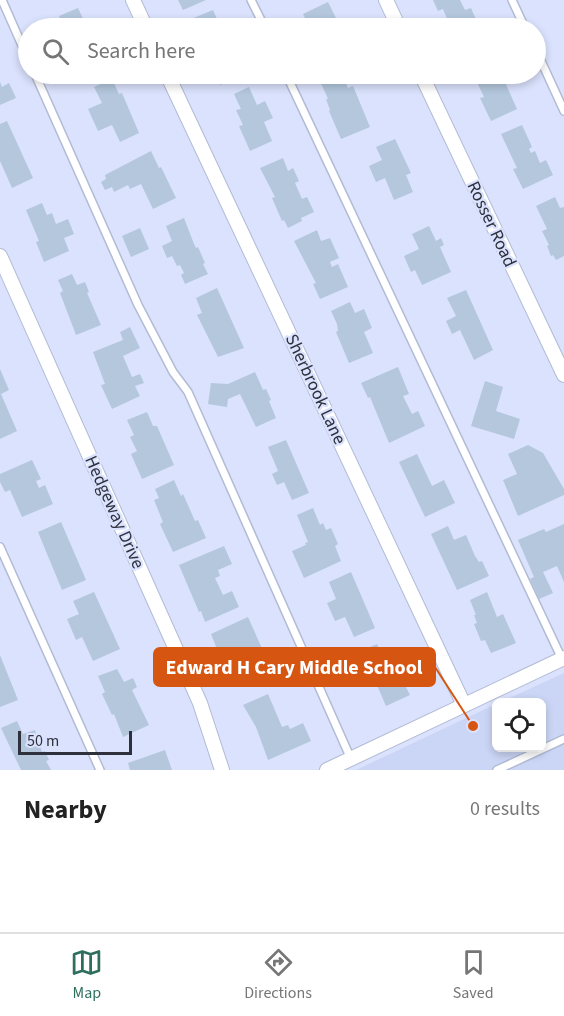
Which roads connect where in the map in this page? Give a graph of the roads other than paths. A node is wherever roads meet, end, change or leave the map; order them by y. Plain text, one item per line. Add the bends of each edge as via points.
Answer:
1 (2, 0) edge
2 (133, 0) edge
3 (251, 0) edge
4 (386, 0) edge
5 (512, 0) edge
6 (141, 18) edge
7 (260, 18) edge
8 (394, 18) edge
9 (520, 18) edge
10 (18, 36) edge
11 (546, 72) edge
12 (39, 84) edge
13 (172, 84) edge
14 (291, 84) edge
15 (426, 84) edge
16 (564, 111) edge
17 (0, 256) edge
18 (564, 375) edge
19 (0, 547) edge
20 (563, 659) edge
21 (464, 705) junction
22 (564, 739) edge
23 (351, 759) junction
24 (100, 770) edge
25 (222, 770) edge
26 (327, 770) edge
27 (497, 770) edge

1 - 10 lane
2 - 6 street
3 - 7 lane
4 - 8 street
5 - 9 lane
11 - 16 lane
12 - 23 lane via 138,305 173,372 188,392
13 - 21 street, Sherbrook Lane
14 - 20 lane
15 - 18 street, Rosser Road
17 - 25 street, Hedgeway Drive via 200,703
19 - 24 lane
20 - 21 street
21 - 23 street
22 - 27 lane
23 - 26 street

